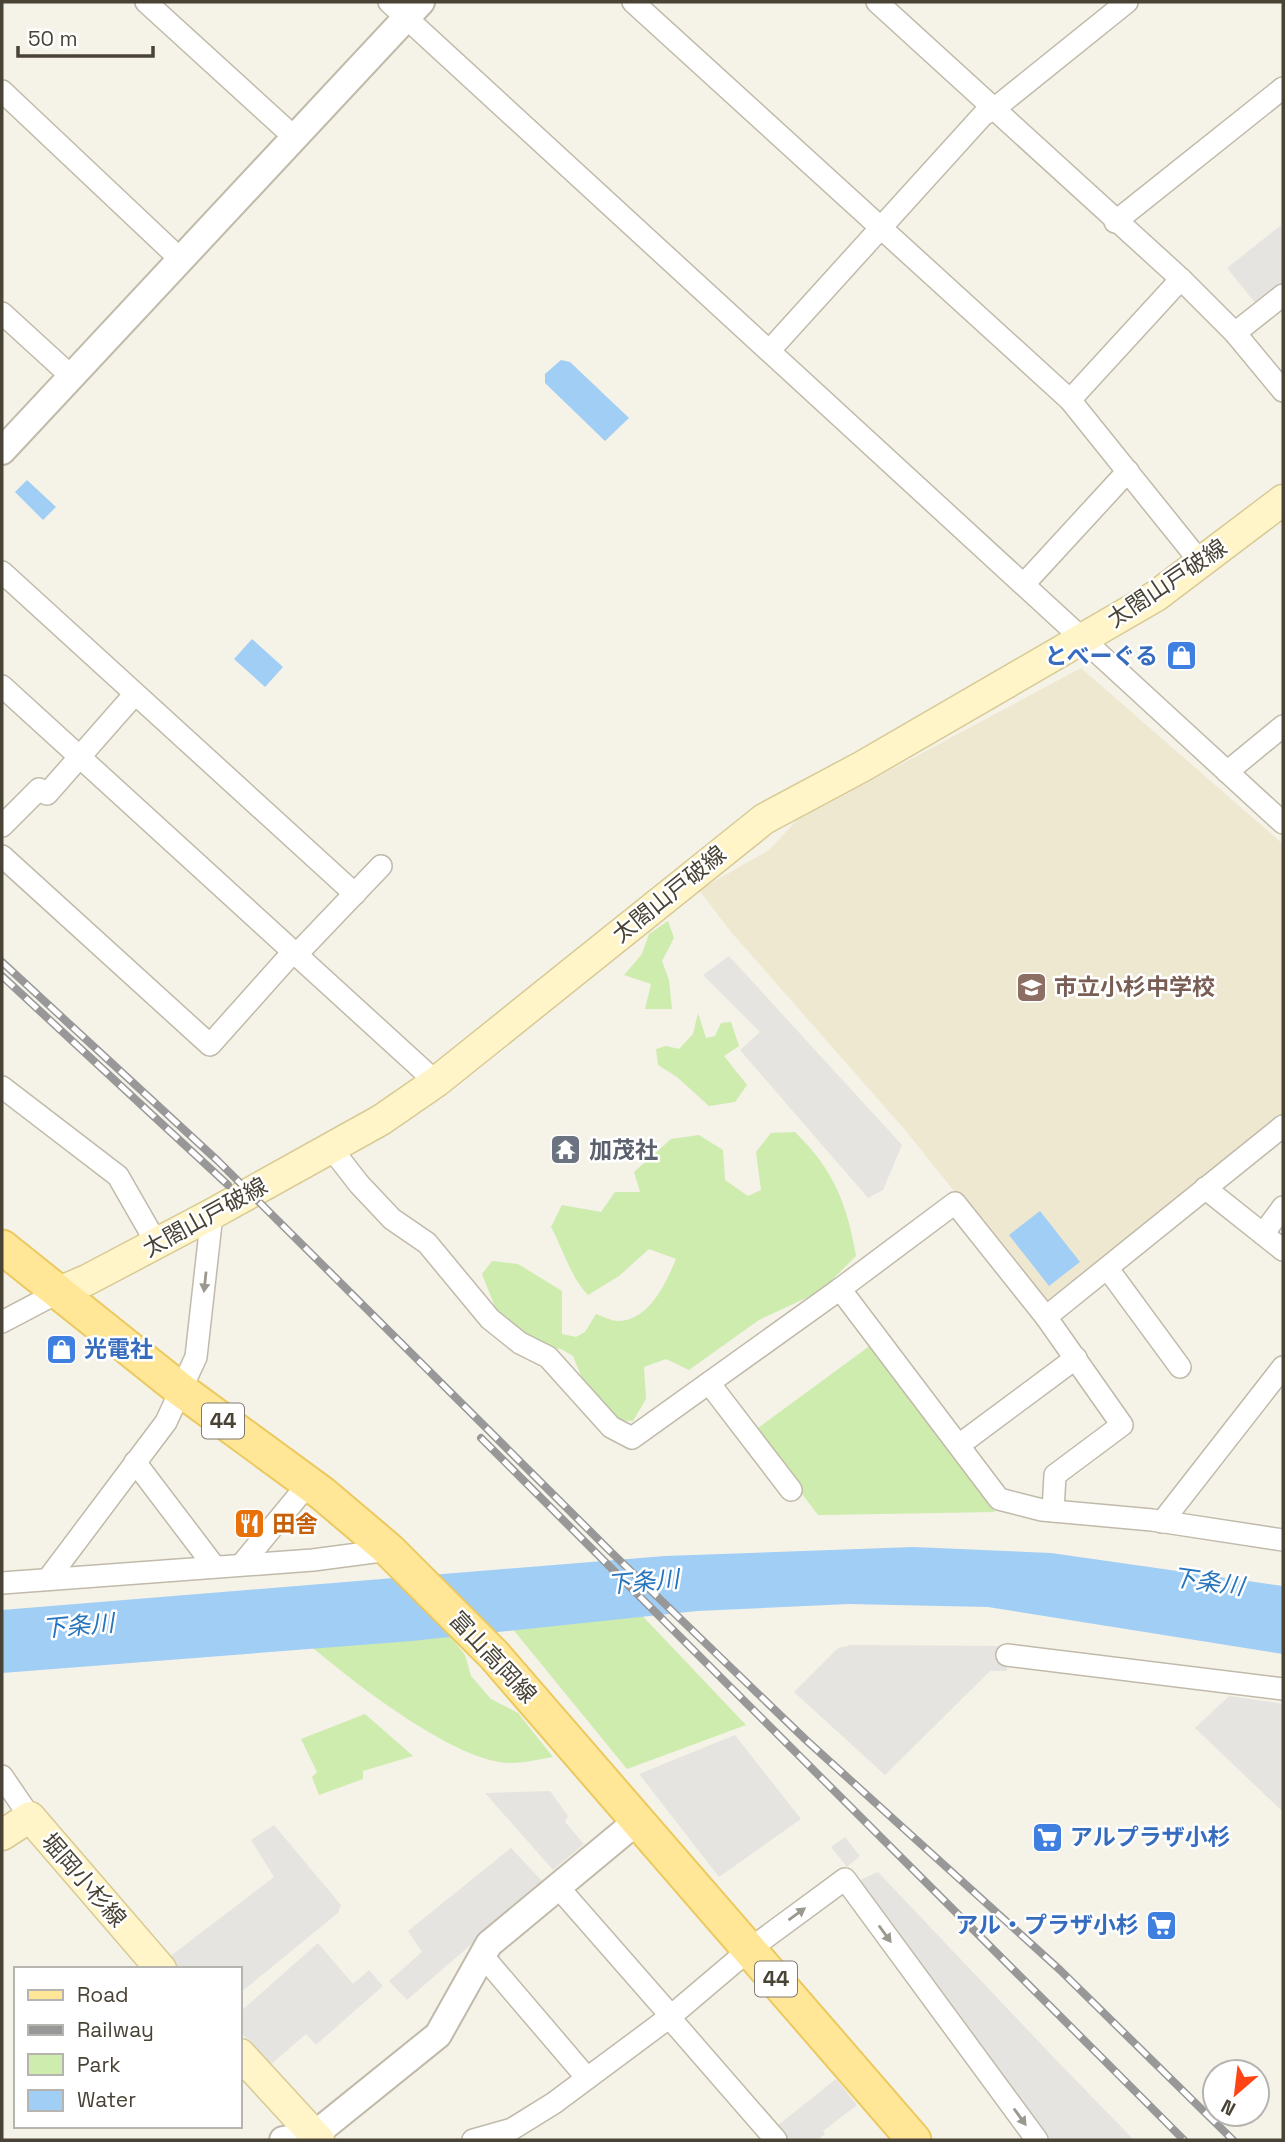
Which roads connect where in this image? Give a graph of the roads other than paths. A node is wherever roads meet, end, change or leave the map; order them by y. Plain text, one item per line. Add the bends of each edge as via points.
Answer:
1 (146, 2) edge
2 (633, 2) edge
3 (877, 2) edge
4 (1127, 2) edge
5 (405, 7) edge
6 (1283, 88) edge
7 (2, 91) edge
8 (994, 109) junction
9 (293, 136) junction
10 (1115, 222) junction
11 (879, 228) junction
12 (179, 258) junction
13 (1181, 279) junction
14 (1283, 295) edge
15 (2, 313) edge
16 (1235, 333) junction
17 (770, 350) junction
18 (72, 377) junction
19 (1283, 391) edge
20 (1070, 400) junction
21 (2, 451) edge
22 (1128, 471) junction
23 (1283, 500) edge
24 (1202, 564) junction
25 (2, 572) edge
26 (1024, 584) junction
27 (1082, 638) junction
28 (2, 686) edge
29 (134, 695) junction
30 (1283, 726) edge
31 (80, 758) junction
32 (1227, 772) junction
33 (1283, 823) edge
34 (2, 826) edge
35 (2, 856) edge
36 (381, 866) dead end
37 (355, 894) junction
38 (295, 954) junction
39 (436, 1082) junction
40 (2, 1087) edge
41 (1283, 1126) edge
42 (331, 1148) junction
43 (1205, 1188) junction
44 (1283, 1207) edge
45 (212, 1214) junction
46 (1263, 1234) junction
47 (156, 1244) junction
48 (2, 1248) edge
49 (1283, 1250) edge
50 (1108, 1269) junction
51 (840, 1289) junction
52 (59, 1292) junction
53 (1046, 1317) junction
54 (2, 1322) edge
55 (1076, 1359) junction
56 (1180, 1367) dead end
57 (1283, 1367) edge
58 (709, 1383) junction
59 (181, 1390) junction
60 (959, 1445) junction
61 (135, 1462) junction
62 (309, 1483) junction
63 (791, 1490) dead end
64 (1053, 1511) junction
65 (1162, 1521) junction
66 (1283, 1540) edge
67 (389, 1549) junction
68 (242, 1564) junction
69 (214, 1566) junction
70 (48, 1579) junction
71 (2, 1583) edge
72 (1007, 1655) dead end
73 (1283, 1689) edge
74 (2, 1776) edge
75 (30, 1817) junction
76 (636, 1822) junction
77 (2, 1835) edge
78 (558, 1887) junction
79 (750, 1949) junction
80 (482, 1955) junction
81 (159, 1967) edge
82 (670, 2016) junction
83 (242, 2056) edge
84 (587, 2078) junction
85 (317, 2138) edge
86 (283, 2140) edge
87 (473, 2140) edge
88 (776, 2140) edge
89 (914, 2140) edge
90 (1037, 2140) edge

1 - 9 street
2 - 11 street
3 - 8 street
4 - 8 street
5 - 9 street
5 - 17 street
6 - 10 street
7 - 12 street
8 - 10 street
8 - 11 street via 983,115
9 - 12 street
10 - 13 street
11 - 17 street
11 - 20 street
12 - 18 street
13 - 16 street
13 - 20 street
14 - 16 street
15 - 18 street
16 - 19 street
17 - 26 street
18 - 21 street
20 - 22 street
22 - 24 street
22 - 26 street
23 - 24 main road, 太閤山戸破線
24 - 27 main road, 太閤山戸破線
25 - 29 street
26 - 27 street
27 - 32 street
27 - 39 main road, 太閤山戸破線 via 764,819
28 - 31 street
29 - 31 street
29 - 37 street
30 - 32 street
31 - 34 street via 47,794 39,789
31 - 38 street
32 - 33 street
35 - 38 street via 210,1045
36 - 37 street
37 - 38 street
38 - 39 street
39 - 42 main road, 太閤山戸破線
40 - 47 street via 118,1176
41 - 43 street
42 - 45 main road, 太閤山戸破線
42 - 58 street via 392,1219 427,1243 491,1319 520,1343 548,1357 611,1427 632,1438
43 - 46 street
43 - 50 street
44 - 46 street
45 - 47 main road, 太閤山戸破線
45 -> 59 street via 197,1357
46 - 49 street
47 - 52 main road, 太閤山戸破線
48 - 52 main road, 富山高岡線 / 44
50 - 53 street
50 - 56 street
51 - 53 street via 955,1203
51 - 58 street
51 - 60 street
52 - 54 street
52 - 59 main road, 富山高岡線 / 44
53 - 55 street
55 - 60 street
55 - 64 street via 1122,1425 1055,1475
57 - 65 street
58 - 63 street
59 - 61 street via 166,1422
59 - 62 main road, 富山高岡線 / 44
60 - 64 street via 999,1499
61 - 69 street
61 - 70 street
62 - 67 main road, 富山高岡線 / 44
62 - 68 street
64 - 65 street
65 - 66 street
67 - 68 street
67 - 76 main road, 富山高岡線 / 44 via 481,1642
68 - 69 street
69 - 70 street
70 - 71 street
72 - 73 street
74 - 75 street
75 - 77 main road, 堀岡小杉線
75 - 81 main road, 堀岡小杉線
76 - 78 street
76 - 79 main road, 富山高岡線 / 44
78 - 80 street via 489,1944
78 - 82 street
79 - 82 street
79 - 89 main road, 富山高岡線 / 44
79 -> 90 street via 845,1879
80 - 84 street
80 - 85 street via 438,2035
82 - 84 street
82 - 88 street
83 - 85 main road
84 - 87 street via 512,2129
85 - 86 street

